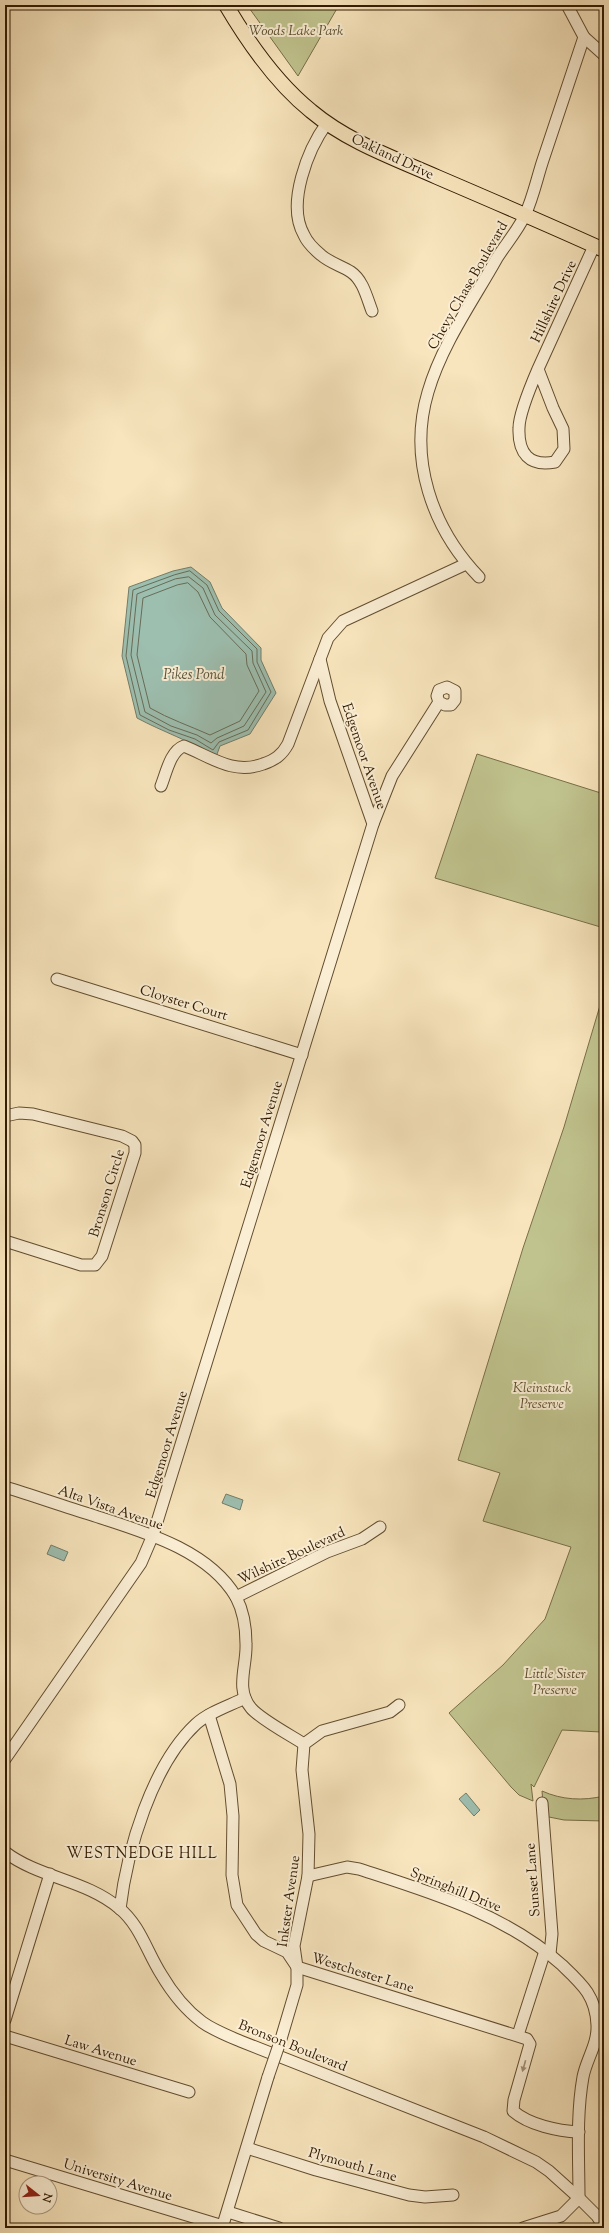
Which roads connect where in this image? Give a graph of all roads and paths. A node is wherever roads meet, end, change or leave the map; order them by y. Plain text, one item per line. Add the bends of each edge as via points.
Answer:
1 (226, 5) edge
2 (567, 5) edge
3 (584, 37) junction
4 (604, 55) edge
5 (327, 123) junction
6 (525, 215) junction
7 (599, 248) edge
8 (372, 311) dead end
9 (538, 369) junction
10 (466, 564) junction
11 (479, 577) dead end
12 (320, 659) junction
13 (439, 702) dead end
14 (161, 786) dead end
15 (373, 824) junction
16 (57, 979) dead end
17 (302, 1054) junction
18 (5, 1116) edge
19 (5, 1241) edge
20 (5, 1487) edge
21 (380, 1527) dead end
22 (153, 1535) junction
23 (236, 1597) junction
24 (245, 1698) junction
25 (399, 1705) dead end
26 (209, 1715) junction
27 (304, 1744) junction
28 (5, 1759) edge
29 (542, 1803) dead end
30 (5, 1852) edge
31 (50, 1874) junction
32 (308, 1876) junction
33 (120, 1908) junction
34 (547, 1952) junction
35 (297, 1967) junction
36 (5, 2020) edge
37 (518, 2035) junction
38 (5, 2036) edge
39 (189, 2092) dead end
40 (579, 2132) junction
41 (247, 2148) junction
42 (5, 2160) edge
43 (453, 2195) dead end
44 (579, 2198) junction
45 (228, 2212) junction
46 (604, 2226) edge
47 (223, 2227) edge
48 (279, 2228) edge
49 (524, 2228) edge

1 - 5 main road, Oakland Drive via 249,43 269,67 300,102
2 - 3 street
3 - 4 street
3 - 6 street, Chevy Chase Boulevard
5 - 6 main road, Oakland Drive via 367,146
5 - 8 street via 314,143 301,179 298,209 300,223 304,235 322,256 355,275 360,281
6 - 7 main road, Oakland Drive
6 - 10 street, Chevy Chase Boulevard via 458,326 436,370 424,408 421,447 422,471 427,491 443,528
7 - 9 street, Hillshire Drive
9 - 9 street, Hillshire Drive via 552,408 564,428 564,449 555,462 544,464 533,463 522,450 519,427
10 - 11 street, Chevy Chase Boulevard
10 - 12 street via 343,621 328,638
12 - 14 street via 288,744 280,756 256,767 233,768 184,746 173,756
12 - 15 street, Edgemoor Avenue via 330,701
13 - 15 street via 392,776
15 - 17 street, Edgemoor Avenue
16 - 17 street, Cloyster Court
17 - 22 street, Edgemoor Avenue
18 - 19 street, Bronson Circle via 33,1114 122,1136 135,1145 102,1256 94,1265 81,1265
20 - 22 street, Alta Vista Avenue
21 - 23 street, Wilshire Boulevard via 362,1539 327,1552
22 - 23 street, Alta Vista Avenue via 212,1569
22 - 28 street, Edgemoor Avenue via 141,1563
23 - 24 street, Wilshire Boulevard via 245,1620 246,1645 242,1679
24 - 26 street
24 - 27 street via 252,1709
25 - 27 street via 390,1712 322,1731
26 - 33 street via 196,1724 181,1742 153,1790 131,1848 123,1879
26 - 35 street, Westchester Lane via 230,1784 233,1816 232,1875 237,1905 256,1934 264,1942 287,1952
27 - 32 street, Inkster Avenue via 302,1770 309,1834
29 - 34 street, Sunset Lane via 552,1934
30 - 31 street, Bronson Boulevard via 28,1867
31 - 33 street, Bronson Boulevard via 97,1893
31 - 36 street
32 - 34 street, Springhill Drive via 347,1867 359,1869 459,1903 510,1927
32 - 35 street, Inkster Avenue via 294,1946
33 - 44 street, Bronson Boulevard via 139,1932 161,1974 184,2006 202,2023 240,2041 497,2144 549,2170
34 - 37 street, Sunset Lane
34 - 40 street, Springhill Drive via 579,1981 592,1997 597,2027 596,2039 583,2078
35 - 37 street, Westchester Lane
35 - 41 street, Inkster Avenue, bridge via 297,1985
37 -> 40 street via 527,2039 530,2044 513,2111 522,2118 567,2132
38 - 39 street, Law Avenue
40 - 44 street
41 - 43 street, Plymouth Lane via 409,2195
41 - 45 street, Inkster Avenue
42 - 47 street, University Avenue
44 - 46 street, Bronson Boulevard
44 - 49 street via 561,2216
45 - 47 street, Inkster Avenue
45 - 48 street

